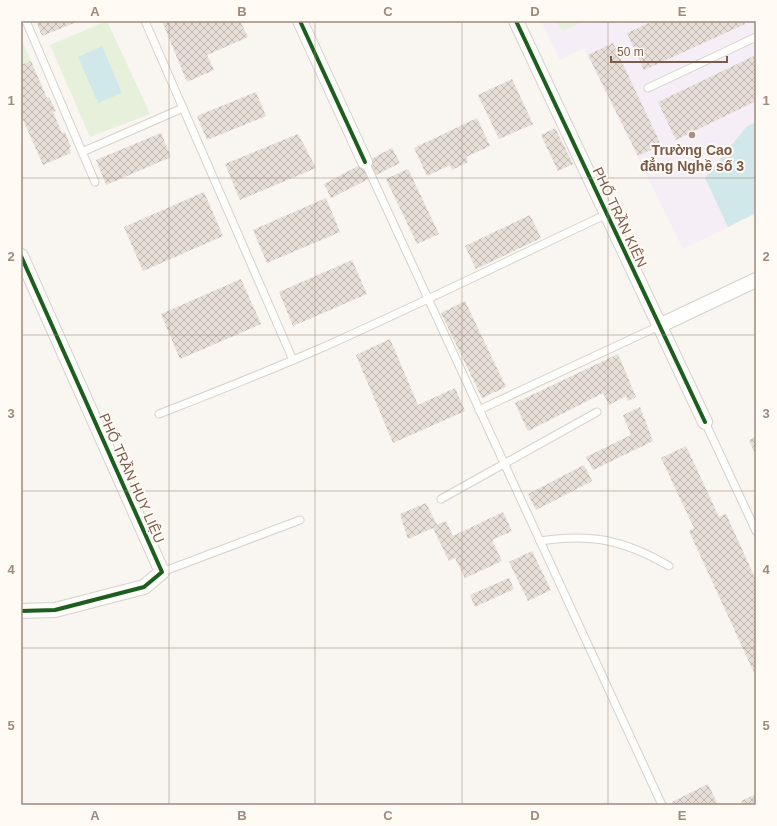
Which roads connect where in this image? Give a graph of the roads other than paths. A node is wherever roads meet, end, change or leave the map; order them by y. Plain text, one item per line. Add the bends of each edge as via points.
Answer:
1 (26, 21) edge
2 (145, 21) edge
3 (300, 21) edge
4 (516, 21) edge
5 (756, 37) edge
6 (648, 88) dead end
7 (183, 108) junction
8 (82, 152) junction
9 (365, 162) joint
10 (95, 182) dead end
11 (607, 214) junction
12 (21, 256) edge
13 (756, 280) edge
14 (428, 298) junction
15 (659, 326) junction
16 (293, 360) junction
17 (479, 410) junction
18 (597, 412) dead end
19 (159, 414) dead end
20 (705, 422) joint
21 (504, 464) junction
22 (441, 499) dead end
23 (300, 520) dead end
24 (756, 531) edge
25 (540, 541) junction
26 (669, 566) dead end
27 (162, 572) junction
28 (21, 611) edge
29 (662, 805) edge

1 - 8 lane
2 - 7 lane
3 - 9 street
4 - 11 street, PHỐ TRẦN KIÊN
5 - 6 lane
7 - 8 lane
7 - 16 lane
8 - 10 lane
9 - 14 lane
11 - 14 lane
11 - 15 street, PHỐ TRẦN KIÊN
12 - 27 street, PHỐ TRẦN HUY LIỆU
13 - 15 street
14 - 16 lane
14 - 17 lane
15 - 17 lane
15 - 20 street, PHỐ TRẦN KIÊN
16 - 19 lane
17 - 21 lane
18 - 21 lane
20 - 24 lane
21 - 22 lane
21 - 25 lane
23 - 27 lane
25 - 26 lane via 558,538 595,538 634,548
25 - 29 lane
27 - 28 street via 144,587 55,610

